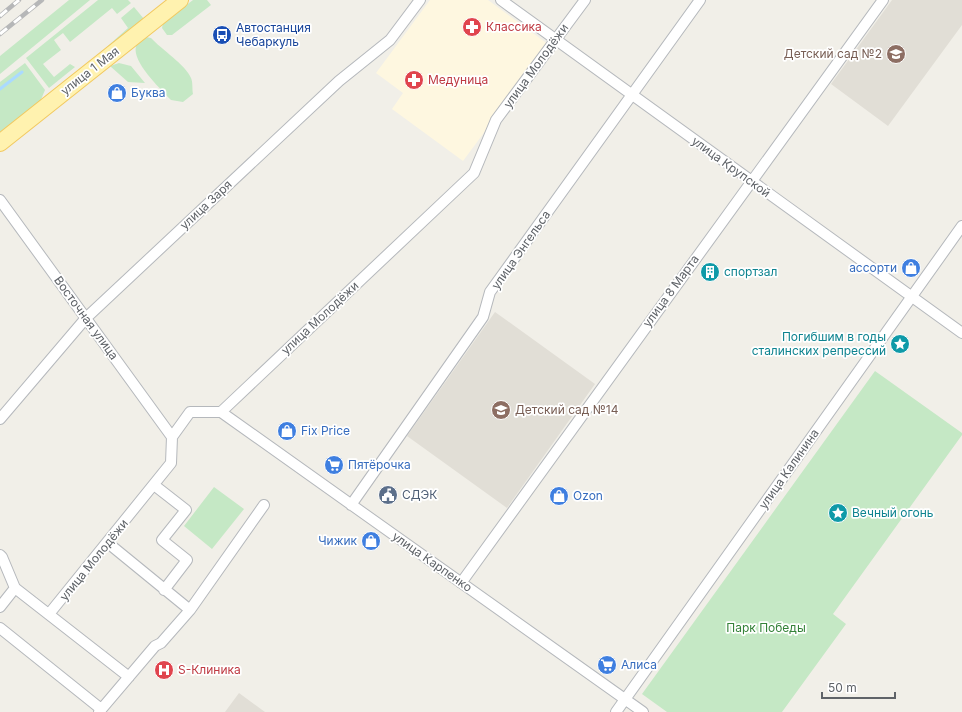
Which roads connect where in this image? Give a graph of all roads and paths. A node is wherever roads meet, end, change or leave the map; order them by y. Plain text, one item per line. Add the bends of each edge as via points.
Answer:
1 (180, 0) edge
2 (420, 0) edge
3 (501, 0) edge
4 (585, 0) edge
5 (700, 0) edge
6 (883, 0) edge
7 (555, 40) junction
8 (630, 94) junction
9 (0, 143) edge
10 (751, 181) junction
11 (0, 200) edge
12 (962, 226) edge
13 (912, 297) junction
14 (86, 318) junction
15 (962, 333) edge
16 (221, 412) junction
17 (0, 419) edge
18 (172, 437) junction
19 (154, 485) junction
20 (264, 505) dead end
21 (351, 505) junction
22 (108, 543) junction
23 (0, 555) edge
24 (461, 583) junction
25 (15, 588) junction
26 (164, 590) junction
27 (0, 607) edge
28 (190, 610) junction
29 (49, 614) junction
30 (0, 628) edge
31 (129, 677) junction
32 (625, 699) junction
33 (100, 711) edge
34 (616, 712) edge
35 (642, 712) edge

1 - 9 main road, улица 1 Мая
2 - 14 street, улица Заря via 390,40 334,86
3 - 7 street, улица Крупской
4 - 7 street, улица Молодёжи
5 - 8 street, улица Энгельса
6 - 10 street, улица 8 Марта
7 - 8 street, улица Крупской
7 - 16 street, улица Молодёжи via 496,120 474,173
8 - 10 street, улица Крупской
8 - 21 street, улица Энгельса via 490,292 483,317
10 - 13 street, улица Крупской
10 - 24 street, улица 8 Марта
11 - 14 street, Восточная улица
12 - 13 street, улица Калинина
13 - 15 street, улица Крупской
13 - 32 street, улица Калинина
14 - 17 street, улица Заря
14 - 18 street, Восточная улица
16 - 18 street via 190,412
16 - 21 street, улица Карпенко
18 - 19 street, улица Молодёжи via 171,463
19 - 22 street, улица Молодёжи
19 - 26 street via 186,510 162,540 187,560
20 - 28 street
21 - 24 street, улица Карпенко
22 - 26 street
22 - 29 street, улица Молодёжи
23 - 25 street
24 - 32 street, улица Карпенко
25 - 27 street
25 - 29 street
26 - 28 street
28 - 31 street
29 - 31 street
30 - 33 street
31 - 33 street
32 - 34 street, улица Калинина
32 - 35 street, улица Карпенко

